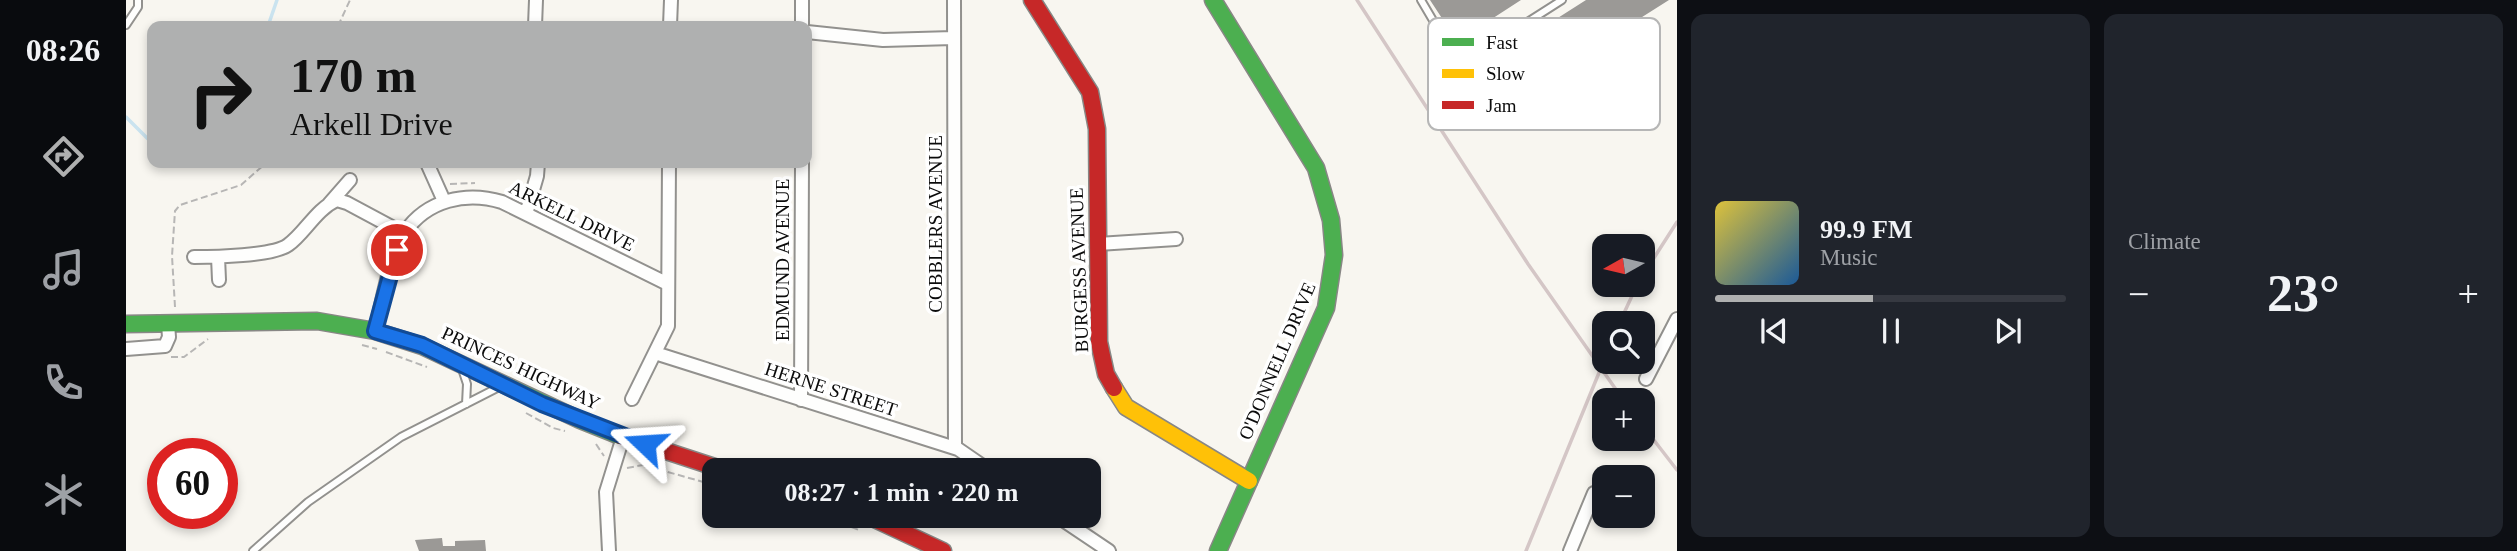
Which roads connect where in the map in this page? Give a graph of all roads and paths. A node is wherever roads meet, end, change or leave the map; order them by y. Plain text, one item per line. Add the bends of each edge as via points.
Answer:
1 (138, 0) edge
2 (351, 0) edge
3 (537, 0) edge
4 (671, 0) edge
5 (802, 0) edge
6 (954, 0) edge
7 (1032, 0) edge
8 (1213, 0) edge
9 (1421, 0) edge
10 (1562, 0) edge
11 (1432, 18) edge
12 (1534, 18) edge
13 (340, 21) edge
14 (535, 21) edge
15 (670, 21) edge
16 (802, 21) edge
17 (126, 25) edge
18 (812, 33) edge
19 (953, 38) junction
20 (261, 168) edge
21 (429, 168) edge
22 (538, 168) edge
23 (669, 168) edge
24 (802, 168) edge
25 (350, 180) dead end
26 (446, 181) dead end
27 (475, 183) dead end
28 (444, 201) junction
29 (329, 204) junction
30 (526, 214) junction
31 (404, 233) junction
32 (1176, 239) dead end
33 (1098, 244) junction
34 (194, 257) dead end
35 (218, 257) junction
36 (219, 280) dead end
37 (668, 284) junction
38 (175, 308) dead end
39 (1677, 319) edge
40 (126, 324) edge
41 (169, 324) junction
42 (375, 331) junction
43 (211, 337) dead end
44 (354, 344) dead end
45 (126, 349) edge
46 (655, 353) junction
47 (162, 357) dead end
48 (460, 364) junction
49 (429, 367) dead end
50 (1646, 379) dead end
51 (503, 384) junction
52 (632, 399) dead end
53 (801, 400) junction
54 (466, 404) junction
55 (518, 407) dead end
56 (574, 433) dead end
57 (623, 437) junction
58 (592, 441) dead end
59 (955, 448) junction
60 (970, 458) edge
61 (615, 461) junction
62 (702, 463) edge
63 (1249, 481) junction
64 (702, 482) edge
65 (1592, 498) edge
66 (894, 528) edge
67 (1075, 528) edge
68 (253, 551) edge
69 (609, 551) edge
70 (943, 551) edge
71 (1109, 551) edge
72 (1218, 551) edge
73 (1570, 551) edge

1 - 17 lane
2 - 13 path
3 - 14 street
4 - 15 street
5 - 16 street
6 - 19 street, COBBLERS AVENUE
7 - 33 street, BURGESS AVENUE via 1090,92 1097,128
8 - 63 street, O'DONNELL DRIVE via 1316,168 1333,228 1332,286 1326,308
9 - 11 lane
10 - 12 lane
18 - 19 street via 883,40
19 - 59 street, COBBLERS AVENUE
20 - 38 path via 241,186 180,205 175,211
21 - 28 street
22 - 30 street
23 - 37 street
24 - 53 street, EDMUND AVENUE
25 - 29 street
26 - 27 path
28 - 30 street, ARKELL DRIVE via 486,197
28 - 31 street, ARKELL DRIVE via 420,215
29 - 31 street via 342,201
29 - 35 street via 283,248
30 - 37 street, ARKELL DRIVE
31 - 42 street, ARKELL DRIVE
32 - 33 street
33 - 63 street, BURGESS AVENUE via 1099,342 1106,374 1126,407
34 - 35 street
35 - 36 street
37 - 46 street via 668,326
39 - 50 street
40 - 41 street, PRINCES HIGHWAY
41 - 42 street, PRINCES HIGHWAY via 317,321
41 - 45 street via 165,346
42 - 48 street, PRINCES HIGHWAY via 422,345
43 - 47 path via 184,357
44 - 49 path
46 - 52 street
46 - 53 street, HERNE STREET
48 - 51 street, PRINCES HIGHWAY
48 - 54 lane via 467,383
51 - 54 lane
51 - 57 street, PRINCES HIGHWAY
53 - 59 street, HERNE STREET
54 - 68 lane via 373,456 308,502
55 - 56 path via 552,428
57 - 61 street
57 - 62 street, PRINCES HIGHWAY
58 - 61 path via 604,457
59 - 60 street, HERNE STREET
61 - 64 path via 628,469 643,465
61 - 69 street via 606,492
63 - 72 street, O'DONNELL DRIVE
65 - 73 street
66 - 70 street
67 - 71 street

